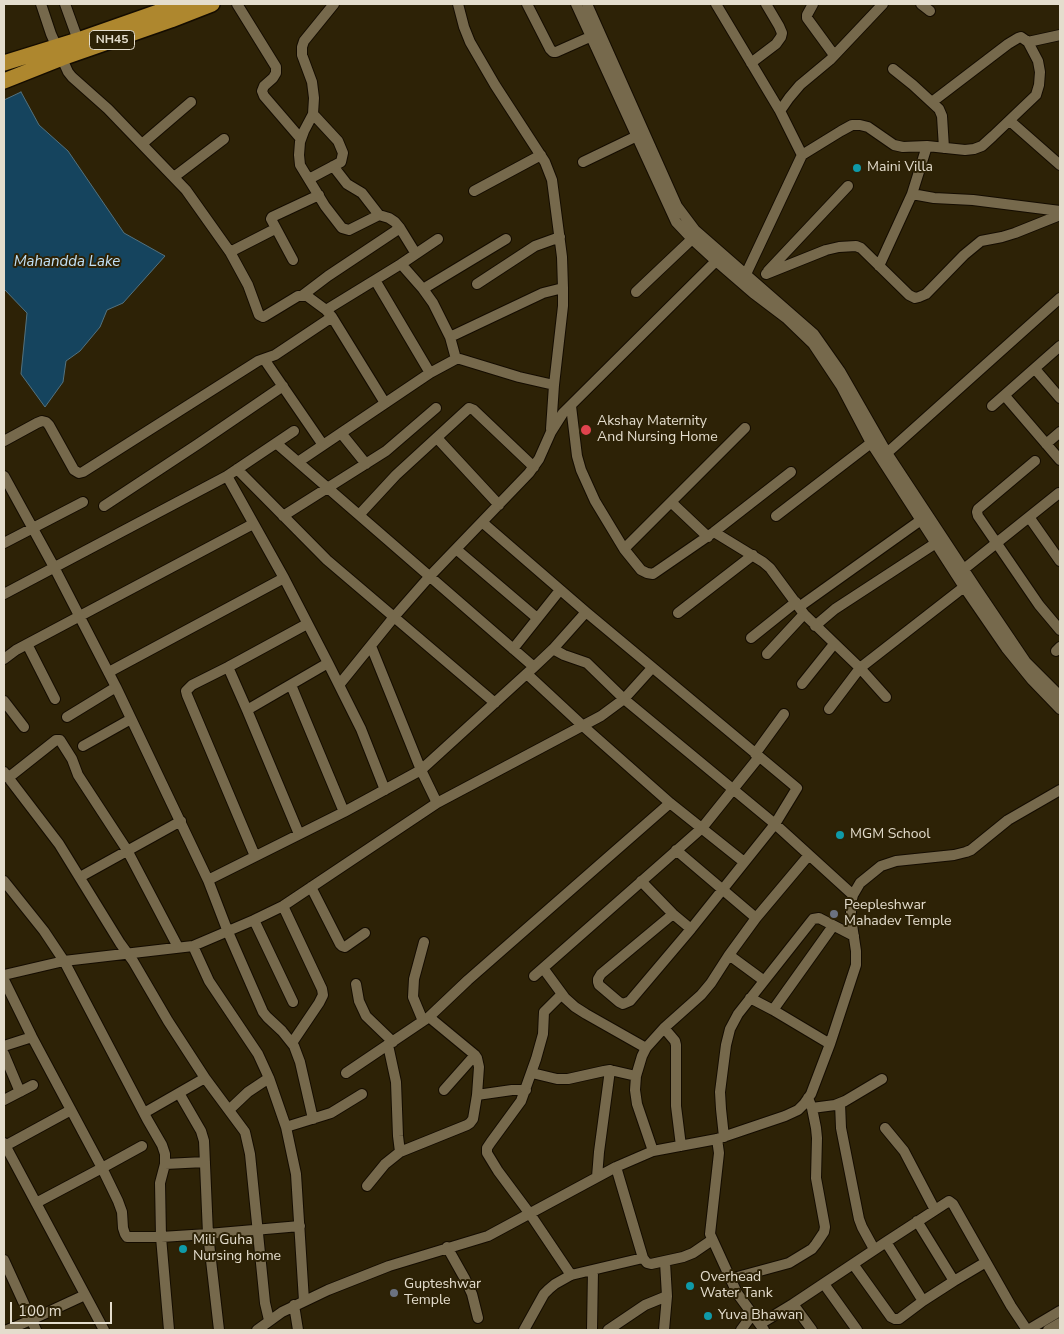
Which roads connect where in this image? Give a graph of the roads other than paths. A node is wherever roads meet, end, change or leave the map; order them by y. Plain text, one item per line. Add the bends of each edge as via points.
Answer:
1 (41, 4) edge
2 (65, 4) edge
3 (181, 4) edge
4 (212, 4) edge
5 (237, 4) edge
6 (334, 4) edge
7 (458, 4) edge
8 (527, 4) edge
9 (576, 4) edge
10 (587, 4) edge
11 (716, 4) edge
12 (766, 4) edge
13 (813, 4) edge
14 (884, 4) edge
15 (920, 4) edge
16 (162, 7) edge
17 (930, 11) dead end
18 (1060, 35) edge
19 (592, 36) junction
20 (78, 40) junction
21 (1028, 42) junction
22 (60, 52) junction
23 (834, 55) junction
24 (751, 63) junction
25 (893, 69) dead end
26 (6, 71) edge
27 (191, 102) dead end
28 (932, 102) junction
29 (780, 111) junction
30 (313, 114) junction
31 (1010, 121) junction
32 (637, 136) junction
33 (224, 139) dead end
34 (301, 139) junction
35 (142, 144) junction
36 (927, 146) junction
37 (944, 148) junction
38 (541, 155) junction
39 (802, 155) junction
40 (583, 162) dead end
41 (1060, 165) edge
42 (333, 166) junction
43 (174, 177) junction
44 (309, 179) junction
45 (848, 186) dead end
46 (474, 191) dead end
47 (912, 194) junction
48 (319, 196) junction
49 (1060, 211) edge
50 (379, 215) junction
51 (1060, 215) edge
52 (400, 228) junction
53 (276, 229) junction
54 (560, 238) junction
55 (438, 239) dead end
56 (506, 239) dead end
57 (692, 239) junction
58 (230, 252) junction
59 (416, 254) junction
60 (718, 257) junction
61 (293, 260) dead end
62 (401, 264) junction
63 (879, 266) junction
64 (766, 274) junction
65 (742, 278) junction
66 (375, 280) junction
67 (477, 284) dead end
68 (754, 287) junction
69 (563, 288) junction
70 (423, 289) junction
71 (636, 292) dead end
72 (303, 295) junction
73 (1060, 298) edge
74 (329, 313) junction
75 (450, 337) junction
76 (1060, 346) edge
77 (264, 359) junction
78 (456, 359) junction
79 (1035, 369) junction
80 (430, 373) junction
81 (554, 385) junction
82 (283, 386) junction
83 (1005, 396) junction
84 (1060, 398) edge
85 (385, 403) junction
86 (571, 406) junction
87 (992, 406) dead end
88 (436, 408) dead end
89 (745, 428) dead end
90 (294, 431) dead end
91 (551, 432) junction
92 (1060, 432) edge
93 (341, 433) junction
94 (437, 438) junction
95 (4, 441) edge
96 (276, 443) junction
97 (871, 443) junction
98 (1046, 444) junction
99 (323, 445) junction
100 (887, 453) junction
101 (1060, 460) edge
102 (1034, 461) dead end
103 (298, 462) junction
104 (366, 464) junction
105 (534, 467) junction
106 (237, 469) junction
107 (791, 472) dead end
108 (227, 476) junction
109 (5, 483) edge
110 (326, 487) junction
111 (1059, 493) edge
112 (83, 502) dead end
113 (671, 502) junction
114 (498, 505) junction
115 (104, 506) dead end
116 (359, 514) junction
117 (283, 516) junction
118 (776, 516) dead end
119 (1029, 517) junction
120 (922, 520) junction
121 (482, 522) junction
122 (253, 524) junction
123 (33, 529) junction
124 (711, 534) junction
125 (4, 543) edge
126 (936, 543) junction
127 (997, 543) junction
128 (456, 549) junction
129 (624, 549) junction
130 (752, 555) junction
131 (1060, 561) edge
132 (54, 567) junction
133 (964, 569) junction
134 (430, 576) junction
135 (284, 578) junction
136 (964, 586) junction
137 (560, 590) junction
138 (4, 594) edge
139 (800, 608) junction
140 (586, 612) junction
141 (678, 613) dead end
142 (79, 616) junction
143 (394, 616) junction
144 (537, 618) junction
145 (307, 624) junction
146 (815, 626) junction
147 (1060, 630) edge
148 (751, 638) dead end
149 (27, 644) junction
150 (834, 644) junction
151 (371, 646) junction
152 (513, 649) junction
153 (553, 649) junction
154 (767, 654) dead end
155 (4, 659) edge
156 (328, 663) junction
157 (228, 668) junction
158 (652, 668) junction
159 (860, 668) junction
160 (531, 670) junction
161 (109, 672) junction
162 (802, 684) dead end
163 (291, 685) junction
164 (339, 686) junction
165 (116, 687) junction
166 (1060, 696) edge
167 (886, 698) dead end
168 (55, 699) dead end
169 (624, 699) junction
170 (4, 701) edge
171 (495, 703) junction
172 (1060, 708) edge
173 (247, 710) junction
174 (829, 710) dead end
175 (784, 714) dead end
176 (67, 717) dead end
177 (131, 719) junction
178 (583, 726) junction
179 (24, 727) dead end
180 (83, 746) dead end
181 (757, 755) junction
182 (421, 770) junction
183 (6, 775) edge
184 (385, 790) junction
185 (734, 790) junction
186 (1060, 790) edge
187 (437, 802) junction
188 (670, 803) junction
189 (344, 812) junction
190 (181, 821) junction
191 (775, 824) junction
192 (702, 828) junction
193 (299, 834) junction
194 (127, 850) junction
195 (676, 850) junction
196 (809, 855) junction
197 (254, 856) junction
198 (744, 862) junction
199 (80, 876) junction
200 (208, 880) junction
201 (641, 881) junction
202 (4, 882) edge
203 (311, 887) junction
204 (722, 890) junction
205 (853, 895) junction
206 (283, 906) junction
207 (673, 914) junction
208 (756, 918) junction
209 (254, 920) junction
210 (833, 926) junction
211 (690, 929) junction
212 (228, 932) junction
213 (365, 933) dead end
214 (854, 936) junction
215 (424, 942) dead end
216 (193, 946) junction
217 (178, 947) junction
218 (128, 954) junction
219 (729, 955) junction
220 (64, 961) junction
221 (543, 968) junction
222 (4, 975) edge
223 (534, 976) dead end
224 (4, 980) edge
225 (764, 980) junction
226 (356, 984) dead end
227 (562, 994) junction
228 (750, 998) junction
229 (293, 1002) dead end
230 (773, 1010) junction
231 (426, 1019) junction
232 (664, 1028) junction
233 (32, 1037) junction
234 (292, 1043) junction
235 (390, 1044) junction
236 (830, 1044) junction
237 (4, 1046) edge
238 (646, 1048) junction
239 (4, 1054) edge
240 (475, 1055) junction
241 (610, 1070) junction
242 (346, 1073) dead end
243 (532, 1073) junction
244 (636, 1076) junction
245 (205, 1078) junction
246 (269, 1078) junction
247 (882, 1079) dead end
248 (33, 1085) dead end
249 (444, 1090) dead end
250 (526, 1090) junction
251 (20, 1092) junction
252 (179, 1093) junction
253 (362, 1094) dead end
254 (476, 1095) junction
255 (4, 1100) edge
256 (810, 1103) junction
257 (840, 1103) junction
258 (71, 1110) junction
259 (229, 1110) junction
260 (144, 1113) junction
261 (313, 1119) junction
262 (286, 1127) junction
263 (885, 1128) dead end
264 (720, 1138) junction
265 (4, 1144) edge
266 (142, 1146) dead end
267 (681, 1146) junction
268 (653, 1151) junction
269 (400, 1152) junction
270 (205, 1162) junction
271 (165, 1164) junction
272 (616, 1167) junction
273 (102, 1168) junction
274 (598, 1177) junction
275 (367, 1186) dead end
276 (36, 1203) junction
277 (935, 1210) junction
278 (530, 1214) junction
279 (917, 1221) junction
280 (300, 1226) junction
281 (258, 1230) junction
282 (208, 1234) junction
283 (161, 1237) junction
284 (712, 1240) junction
285 (886, 1242) junction
286 (447, 1247) junction
287 (874, 1250) junction
288 (643, 1258) junction
289 (665, 1262) junction
290 (986, 1262) junction
291 (853, 1264) junction
292 (5, 1266) edge
293 (593, 1270) junction
294 (571, 1275) junction
295 (730, 1279) junction
296 (954, 1281) junction
297 (824, 1284) junction
298 (85, 1295) junction
299 (667, 1296) junction
300 (304, 1301) junction
301 (922, 1301) junction
302 (793, 1304) junction
303 (294, 1305) junction
304 (1060, 1311) edge
305 (752, 1316) junction
306 (478, 1318) dead end
307 (31, 1320) junction
308 (269, 1320) junction
309 (1060, 1323) edge
310 (762, 1327) edge
311 (7, 1330) edge
312 (36, 1330) edge
313 (104, 1330) edge
314 (169, 1330) edge
315 (219, 1330) edge
316 (257, 1330) edge
317 (298, 1330) edge
318 (524, 1330) edge
319 (592, 1330) edge
320 (608, 1330) edge
321 (664, 1330) edge
322 (741, 1330) edge
323 (812, 1330) edge
324 (857, 1330) edge
325 (1028, 1330) edge
326 (1048, 1330) edge

1 - 22 street
2 - 20 street
3 - 16 highway, NH45
4 - 22 highway, NH45 via 162,23
5 - 34 street via 276,67 273,78 264,86 264,96
6 - 30 street via 302,47 314,89
7 - 38 street via 470,42
8 - 19 street via 553,52
9 - 19 street
10 - 60 street via 677,206
11 - 24 street
12 - 24 street via 779,26 781,37
13 - 23 street via 807,18
14 - 23 street
15 - 17 street
16 - 20 highway, NH45
18 - 21 street
19 - 32 street
20 - 22 highway, NH45
21 - 28 street via 1021,37 1008,44
21 - 31 street via 1038,61 1039,85 1036,96
22 - 26 highway, NH45
22 - 35 street via 72,77
23 - 29 street via 800,86
24 - 29 street
25 - 28 street
27 - 35 street
28 - 37 street via 942,116
29 - 39 street
30 - 34 street
30 - 42 street via 341,146 341,162
31 - 37 street via 982,146 965,150
31 - 41 street
32 - 40 street
32 - 57 street via 676,222
33 - 43 street
34 - 44 street via 300,165
35 - 43 street
36 - 37 street
36 - 39 street via 899,147 868,127 852,125
36 - 47 street
38 - 46 street
38 - 54 street via 552,180
39 - 65 street
42 - 44 street
42 - 50 street via 347,184 362,193
43 - 58 street
44 - 48 street
45 - 64 street
47 - 49 street
47 - 63 street
48 - 50 street via 345,230
48 - 53 street via 272,217 271,222
50 - 52 street via 389,218
51 - 63 street via 1015,233 981,241 919,297 909,295
52 - 59 street
52 - 72 street
53 - 58 street
53 - 61 street
54 - 67 street via 535,246
54 - 69 street
55 - 59 street
56 - 70 street
57 - 60 street
57 - 71 street
58 - 72 street via 248,285 259,315 265,316
59 - 62 street
60 - 65 street
60 - 86 street
62 - 66 street
62 - 70 street
63 - 64 street via 861,248 850,246 826,250
64 - 68 street
65 - 68 street
66 - 74 street
66 - 80 street
68 - 97 street via 813,344
68 - 100 street via 803,323 824,346
69 - 75 street via 543,293
69 - 81 street
70 - 75 street
72 - 74 street
73 - 100 street
74 - 77 street via 275,355
74 - 85 street
75 - 78 street
76 - 79 street
77 - 82 street
77 - 95 street via 79,474 46,422 37,423
78 - 80 street
78 - 81 street
79 - 83 street
79 - 84 street
80 - 85 street
81 - 91 street
82 - 99 street
82 - 115 street
83 - 87 street
83 - 98 street
85 - 93 street
86 - 91 street
86 - 129 street via 581,470 595,501
88 - 104 street via 393,446
89 - 113 street
90 - 96 street
91 - 105 street
92 - 98 street
93 - 99 street
93 - 104 street
94 - 105 street via 472,409
94 - 114 street
94 - 116 street
96 - 103 street
96 - 106 street
97 - 118 street
97 - 120 street
98 - 101 street
99 - 103 street
100 - 133 street
102 - 127 street via 978,509 978,516
103 - 110 street
104 - 110 street
105 - 114 street
106 - 108 street
106 - 117 street
107 - 124 street
108 - 122 street
108 - 132 street
109 - 123 street
110 - 116 street
110 - 117 street
111 - 119 street
112 - 123 street
113 - 124 street
113 - 129 street
114 - 121 street
116 - 134 street
117 - 143 street via 327,560
119 - 127 street
119 - 131 street
120 - 126 street
120 - 139 street
121 - 128 street
121 - 137 street
122 - 135 street
122 - 142 street
123 - 125 street
123 - 132 street
124 - 129 street via 653,574 641,570
124 - 130 street
126 - 136 street
126 - 146 street via 835,609
127 - 133 street
127 - 147 street
128 - 134 street
128 - 144 street
130 - 139 street via 770,568
130 - 141 street
132 - 138 street
132 - 142 street
133 - 136 street
133 - 166 street via 1026,662
134 - 143 street
134 - 152 street
135 - 145 street
135 - 161 street
136 - 159 street
136 - 172 street via 1006,648
137 - 140 street
137 - 144 street
139 - 146 street
139 - 148 street
139 - 154 street
140 - 153 street
140 - 158 street
142 - 149 street
142 - 161 street
143 - 151 street
143 - 171 street
144 - 152 street
145 - 156 street
145 - 157 street
146 - 150 street
149 - 155 street
149 - 168 street
150 - 159 street
150 - 162 street
151 - 164 street
151 - 182 street
152 - 160 street
153 - 160 street
153 - 169 street via 587,664
156 - 163 street
156 - 164 street
157 - 173 street
157 - 197 street via 192,684 186,695
158 - 169 street
158 - 181 street
159 - 167 street
159 - 174 street
160 - 171 street
160 - 178 street
161 - 165 street
163 - 173 street
163 - 189 street
164 - 184 street via 361,729
165 - 176 street
165 - 177 street
169 - 178 street
169 - 185 street
170 - 179 street
171 - 182 street
173 - 193 street
175 - 181 street
177 - 180 street
177 - 190 street
178 - 187 street
178 - 188 street
181 - 185 street
181 - 191 street via 798,788
182 - 184 street
182 - 187 street
183 - 194 street via 60,740 78,775
183 - 199 street
184 - 189 street
185 - 191 street
185 - 192 street
186 - 205 street via 1008,820 971,850 881,866 860,884
187 - 203 street
188 - 192 street
188 - 231 street
189 - 193 street
190 - 194 street
190 - 200 street
191 - 196 street
191 - 198 street
192 - 195 street
192 - 198 street
193 - 197 street
194 - 199 street
194 - 217 street
195 - 201 street
195 - 204 street
196 - 205 street
196 - 208 street
197 - 200 street
198 - 204 street
199 - 218 street
200 - 212 street
201 - 207 street
201 - 221 street
202 - 220 street
203 - 206 street
203 - 213 street via 342,946
204 - 208 street
204 - 211 street
205 - 214 street via 851,918
206 - 209 street
206 - 234 street via 323,995
207 - 211 street
207 - 211 street via 601,974 598,982 618,1002 626,1003
208 - 219 street
209 - 212 street
209 - 229 street
210 - 214 street
210 - 225 street via 819,918 813,919
210 - 230 street
212 - 216 street
212 - 234 street via 267,1017
214 - 236 street via 856,965
215 - 231 street via 414,979 414,997
216 - 217 street
216 - 246 street via 209,981 254,1048
217 - 218 street
218 - 220 street
218 - 245 street
219 - 225 street
219 - 232 street via 701,995
220 - 222 street
220 - 260 street
221 - 223 street
221 - 227 street
224 - 233 street
225 - 228 street
226 - 235 street via 358,1001 366,1016
227 - 238 street via 586,1014
227 - 243 street via 544,1012 543,1034
228 - 230 street
228 - 264 street via 730,1029 726,1045 720,1092
230 - 236 street
231 - 235 street
231 - 240 street
232 - 238 street
232 - 267 street via 676,1045 676,1106
233 - 237 street
233 - 258 street
234 - 261 street via 300,1062
235 - 242 street
235 - 269 street
236 - 256 street
238 - 244 street
239 - 251 street
240 - 249 street
240 - 254 street via 479,1062
241 - 243 street via 568,1079
241 - 244 street
241 - 274 street
243 - 250 street
244 - 268 street via 638,1104
245 - 252 street
245 - 259 street
246 - 259 street
246 - 262 street
247 - 257 street
248 - 251 street
250 - 254 street
250 - 278 street via 487,1148 487,1153
251 - 255 street
252 - 260 street
252 - 270 street via 201,1131
253 - 261 street via 331,1113
254 - 269 street via 470,1123
256 - 257 street
256 - 264 street via 785,1116
256 - 295 street via 817,1138 816,1178 824,1232 812,1249 789,1263
257 - 287 street via 841,1128 859,1219
258 - 265 street
258 - 273 street
259 - 281 street via 244,1132 248,1146
260 - 271 street via 166,1154
261 - 262 street
262 - 280 street via 296,1174
263 - 277 street via 904,1151
264 - 267 street
264 - 284 street via 710,1229
265 - 276 street
266 - 273 street
267 - 268 street
268 - 272 street
269 - 275 street
270 - 271 street
270 - 282 street
271 - 283 street via 160,1183
272 - 274 street
272 - 288 street
273 - 276 street
273 - 283 street via 122,1212 127,1237
274 - 278 street
276 - 298 street
277 - 279 street
277 - 290 street via 949,1201 953,1204
278 - 286 street via 488,1236
278 - 294 street
279 - 285 street
279 - 296 street
280 - 281 street
280 - 300 street
281 - 282 street
281 - 308 street
282 - 283 street
282 - 315 street
283 - 314 street
284 - 289 street via 693,1253
284 - 295 street
285 - 287 street
285 - 301 street
286 - 300 street via 389,1266
286 - 306 street via 472,1294
287 - 291 street
288 - 289 street via 651,1264
288 - 293 street
289 - 299 street
290 - 296 street
290 - 325 street
291 - 297 street
291 - 301 street via 893,1319 899,1319
292 - 307 street
293 - 294 street
293 - 319 street
294 - 318 street via 549,1289
295 - 305 street
296 - 301 street
297 - 302 street
297 - 324 street
298 - 307 street
298 - 313 street
299 - 320 street via 645,1305
299 - 321 street
300 - 303 street
302 - 310 street
302 - 323 street
303 - 308 street
303 - 317 street
304 - 325 street
305 - 310 street
305 - 322 street
307 - 311 street
307 - 312 street
308 - 316 street
309 - 326 street

